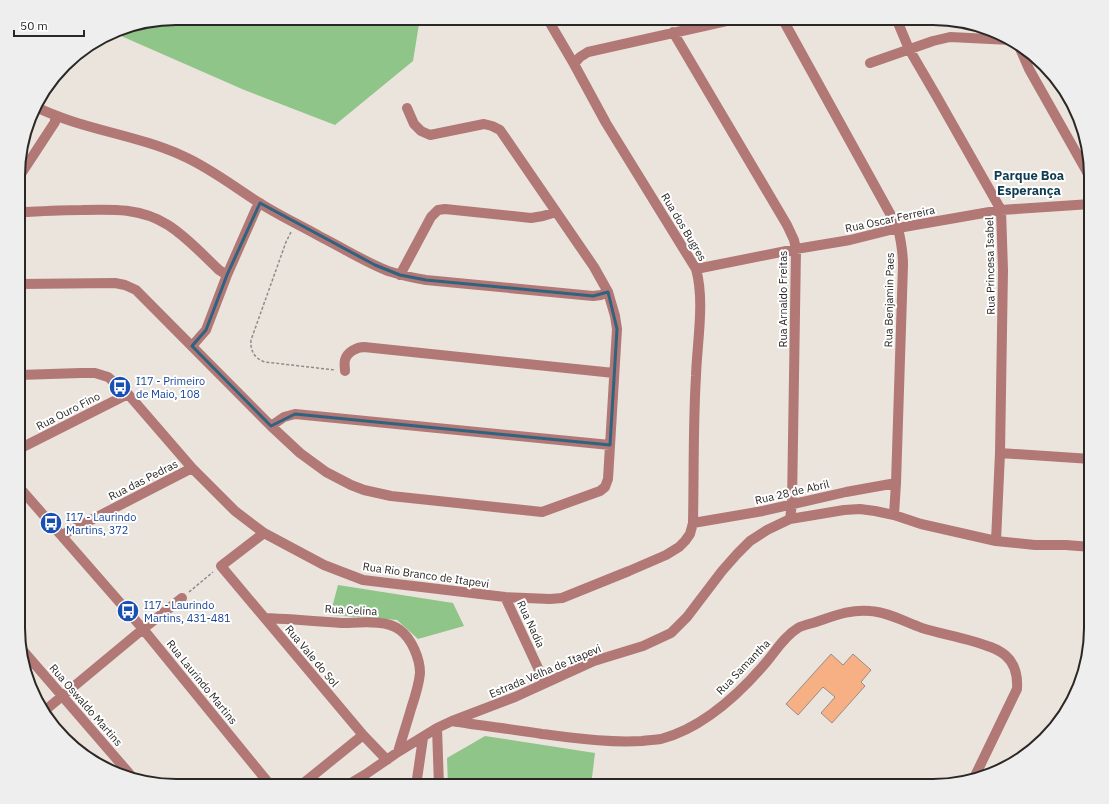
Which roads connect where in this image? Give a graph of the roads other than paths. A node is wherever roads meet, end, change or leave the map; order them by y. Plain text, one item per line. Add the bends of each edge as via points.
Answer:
1 (551, 25) edge
2 (706, 25) edge
3 (786, 25) edge
4 (899, 25) edge
5 (673, 32) junction
6 (997, 39) edge
7 (909, 50) junction
8 (1022, 54) edge
9 (870, 63) dead end
10 (574, 64) junction
11 (407, 108) dead end
12 (41, 109) edge
13 (56, 116) junction
14 (1084, 167) edge
15 (25, 168) edge
16 (260, 203) junction
17 (1084, 204) edge
18 (1001, 210) junction
19 (25, 212) edge
20 (556, 212) junction
21 (898, 228) junction
22 (796, 248) junction
23 (696, 269) junction
24 (227, 275) junction
25 (400, 275) junction
26 (25, 284) edge
27 (608, 292) junction
28 (192, 346) junction
29 (345, 371) road end
30 (614, 373) junction
31 (25, 375) edge
32 (128, 394) junction
33 (271, 426) junction
34 (610, 445) junction
35 (25, 446) edge
36 (1000, 453) junction
37 (1084, 459) edge
38 (192, 468) junction
39 (896, 483) junction
40 (25, 493) edge
41 (792, 504) junction
42 (894, 515) junction
43 (790, 518) junction
44 (693, 523) junction
45 (264, 533) junction
46 (62, 535) junction
47 (996, 541) junction
48 (1084, 547) edge
49 (505, 597) junction
50 (182, 598) road end
51 (264, 618) junction
52 (143, 628) junction
53 (28, 656) edge
54 (545, 683) junction
55 (61, 696) junction
56 (48, 708) edge
57 (452, 721) junction
58 (437, 728) junction
59 (364, 735) junction
60 (423, 738) junction
61 (398, 752) junction
62 (388, 760) junction
63 (127, 771) edge
64 (976, 773) edge
65 (265, 779) edge
66 (309, 779) edge
67 (357, 779) edge
68 (417, 779) edge
69 (439, 779) edge

1 - 10 street, Rua dos Bugres
2 - 5 street
3 - 21 street, Rua Benjamin Paes
4 - 7 street, Rua Princesa Isabel
5 - 10 street via 588,52
5 - 22 street, Rua Arnaldo Freitas via 787,225
6 - 7 street via 950,37
7 - 9 street
7 - 18 street, Rua Princesa Isabel
8 - 14 street
10 - 23 street, Rua dos Bugres via 606,123
11 - 20 street via 414,124 430,135 484,124 496,128 503,134
12 - 13 street
13 - 15 street via 55,122
13 - 16 street via 145,141 177,153 201,164
16 - 24 street
16 - 25 street via 375,265
17 - 18 street, Rua Oscar Ferreira
18 - 21 street, Rua Oscar Ferreira
18 - 36 street, Rua Princesa Isabel via 1003,270
19 - 24 street via 115,209 146,215 177,231
20 - 25 street via 531,218 438,210 430,217
20 - 27 street via 597,271
21 - 22 street, Rua Oscar Ferreira via 850,240
21 - 39 street, Rua Benjamin Paes via 903,265
22 - 23 street, Rua Oscar Ferreira
22 - 41 street, Rua Arnaldo Freitas
23 - 44 street, Rua dos Bugres via 700,309
24 - 28 street via 206,330
25 - 27 street via 426,280 593,296
26 - 28 street via 125,285 136,290
27 - 30 street via 617,329
28 - 33 street
29 - 30 street via 345,360 350,353 364,347
30 - 34 street
31 - 32 street, Rua Rio Branco de Itapevi via 96,373 108,377
32 - 35 street, Rua Ouro Fino
32 - 38 street, Rua Rio Branco de Itapevi
33 - 34 street via 284,417 295,414
33 - 34 street via 317,466 338,479 364,490 391,496 542,512 603,489 608,479
36 - 37 street
36 - 47 street, Rua Princesa Isabel
38 - 45 street, Rua Rio Branco de Itapevi via 235,511
38 - 46 street, Rua das Pedras
39 - 41 street, Rua 28 de Abril
39 - 42 street, Rua Benjamin Paes
40 - 46 street, Rua Laurindo Martins
41 - 43 street, Rua Arnaldo Freitas
41 - 44 street, Rua 28 de Abril
42 - 43 street, Estrada Velha de Itapevi via 860,509
42 - 47 street, Estrada Velha de Itapevi via 921,524
43 - 54 street, Estrada Velha de Itapevi via 750,541 671,633 643,646 594,661
44 - 49 street, Rua Rio Branco de Itapevi via 690,534 679,547 666,555 574,594 550,599
45 - 49 street, Rua Rio Branco de Itapevi via 324,566 363,580
45 - 51 street, Rua Vale do Sol via 221,566
46 - 52 street, Rua Laurindo Martins
47 - 48 street, Estrada Velha de Itapevi
49 - 54 street, Rua Nadia
50 - 52 street
51 - 59 street, Rua Vale do Sol
51 - 61 street, Rua Celina via 378,623 391,625 400,630 415,650 420,672 418,688
52 - 55 street
52 - 65 street, Rua Laurindo Martins
53 - 55 street, Rua Oswaldo Martins
54 - 57 street, Estrada Velha de Itapevi
55 - 56 street
55 - 63 street, Rua Oswaldo Martins
57 - 58 street, Estrada Velha de Itapevi
57 - 64 street, Rua Samantha via 614,742 660,739 695,725 711,715 728,701 798,628 844,613 872,611 998,649 1012,662 1016,672 1017,689
58 - 60 street, Estrada Velha de Itapevi
58 - 69 street
59 - 62 street, Rua Vale do Sol
59 - 66 street
60 - 61 street, Estrada Velha de Itapevi
60 - 68 street
61 - 62 street, Estrada Velha de Itapevi
62 - 67 street, Estrada Velha de Itapevi

